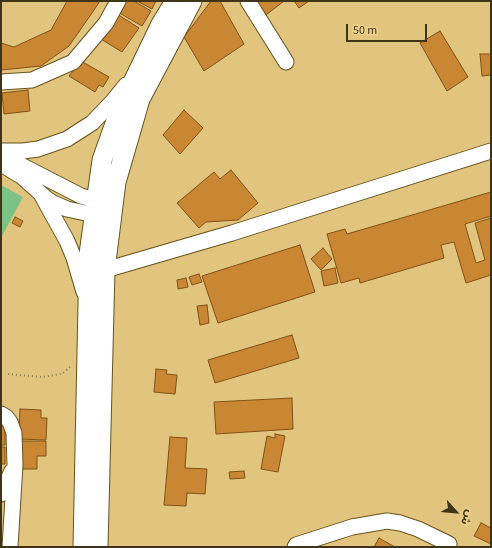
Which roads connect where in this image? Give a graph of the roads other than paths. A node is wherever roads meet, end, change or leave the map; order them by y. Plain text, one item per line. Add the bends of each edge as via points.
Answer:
1 (118, 1) edge
2 (175, 1) edge
3 (192, 1) edge
4 (248, 1) edge
5 (286, 62) dead end
6 (139, 69) junction
7 (1, 82) edge
8 (1, 151) edge
9 (491, 151) edge
10 (1, 155) edge
11 (1, 164) edge
12 (55, 182) junction
13 (41, 194) junction
14 (104, 210) junction
15 (105, 270) junction
16 (87, 322) junction
17 (1, 414) edge
18 (15, 465) junction
19 (1, 494) edge
20 (449, 544) dead end
21 (10, 547) edge
22 (83, 547) edge
23 (98, 547) edge
24 (295, 547) edge

1 - 7 street via 106,23 72,62 32,80
2 - 6 main road
3 - 14 main road via 140,99 116,182
4 - 5 street
6 - 8 street via 103,113 80,132 38,149
6 - 14 main road via 121,107 102,160
9 - 15 street via 232,233
10 - 12 street
11 - 13 street via 21,176
12 - 13 street via 48,185
12 - 14 street
13 - 14 street via 60,207
13 - 16 street via 74,258 84,290
14 - 15 main road
14 - 16 main road via 89,254
15 - 23 main road
16 - 22 main road
17 - 18 street via 12,427
18 - 19 street
18 - 21 street
20 - 24 street via 418,529 387,521 352,527

